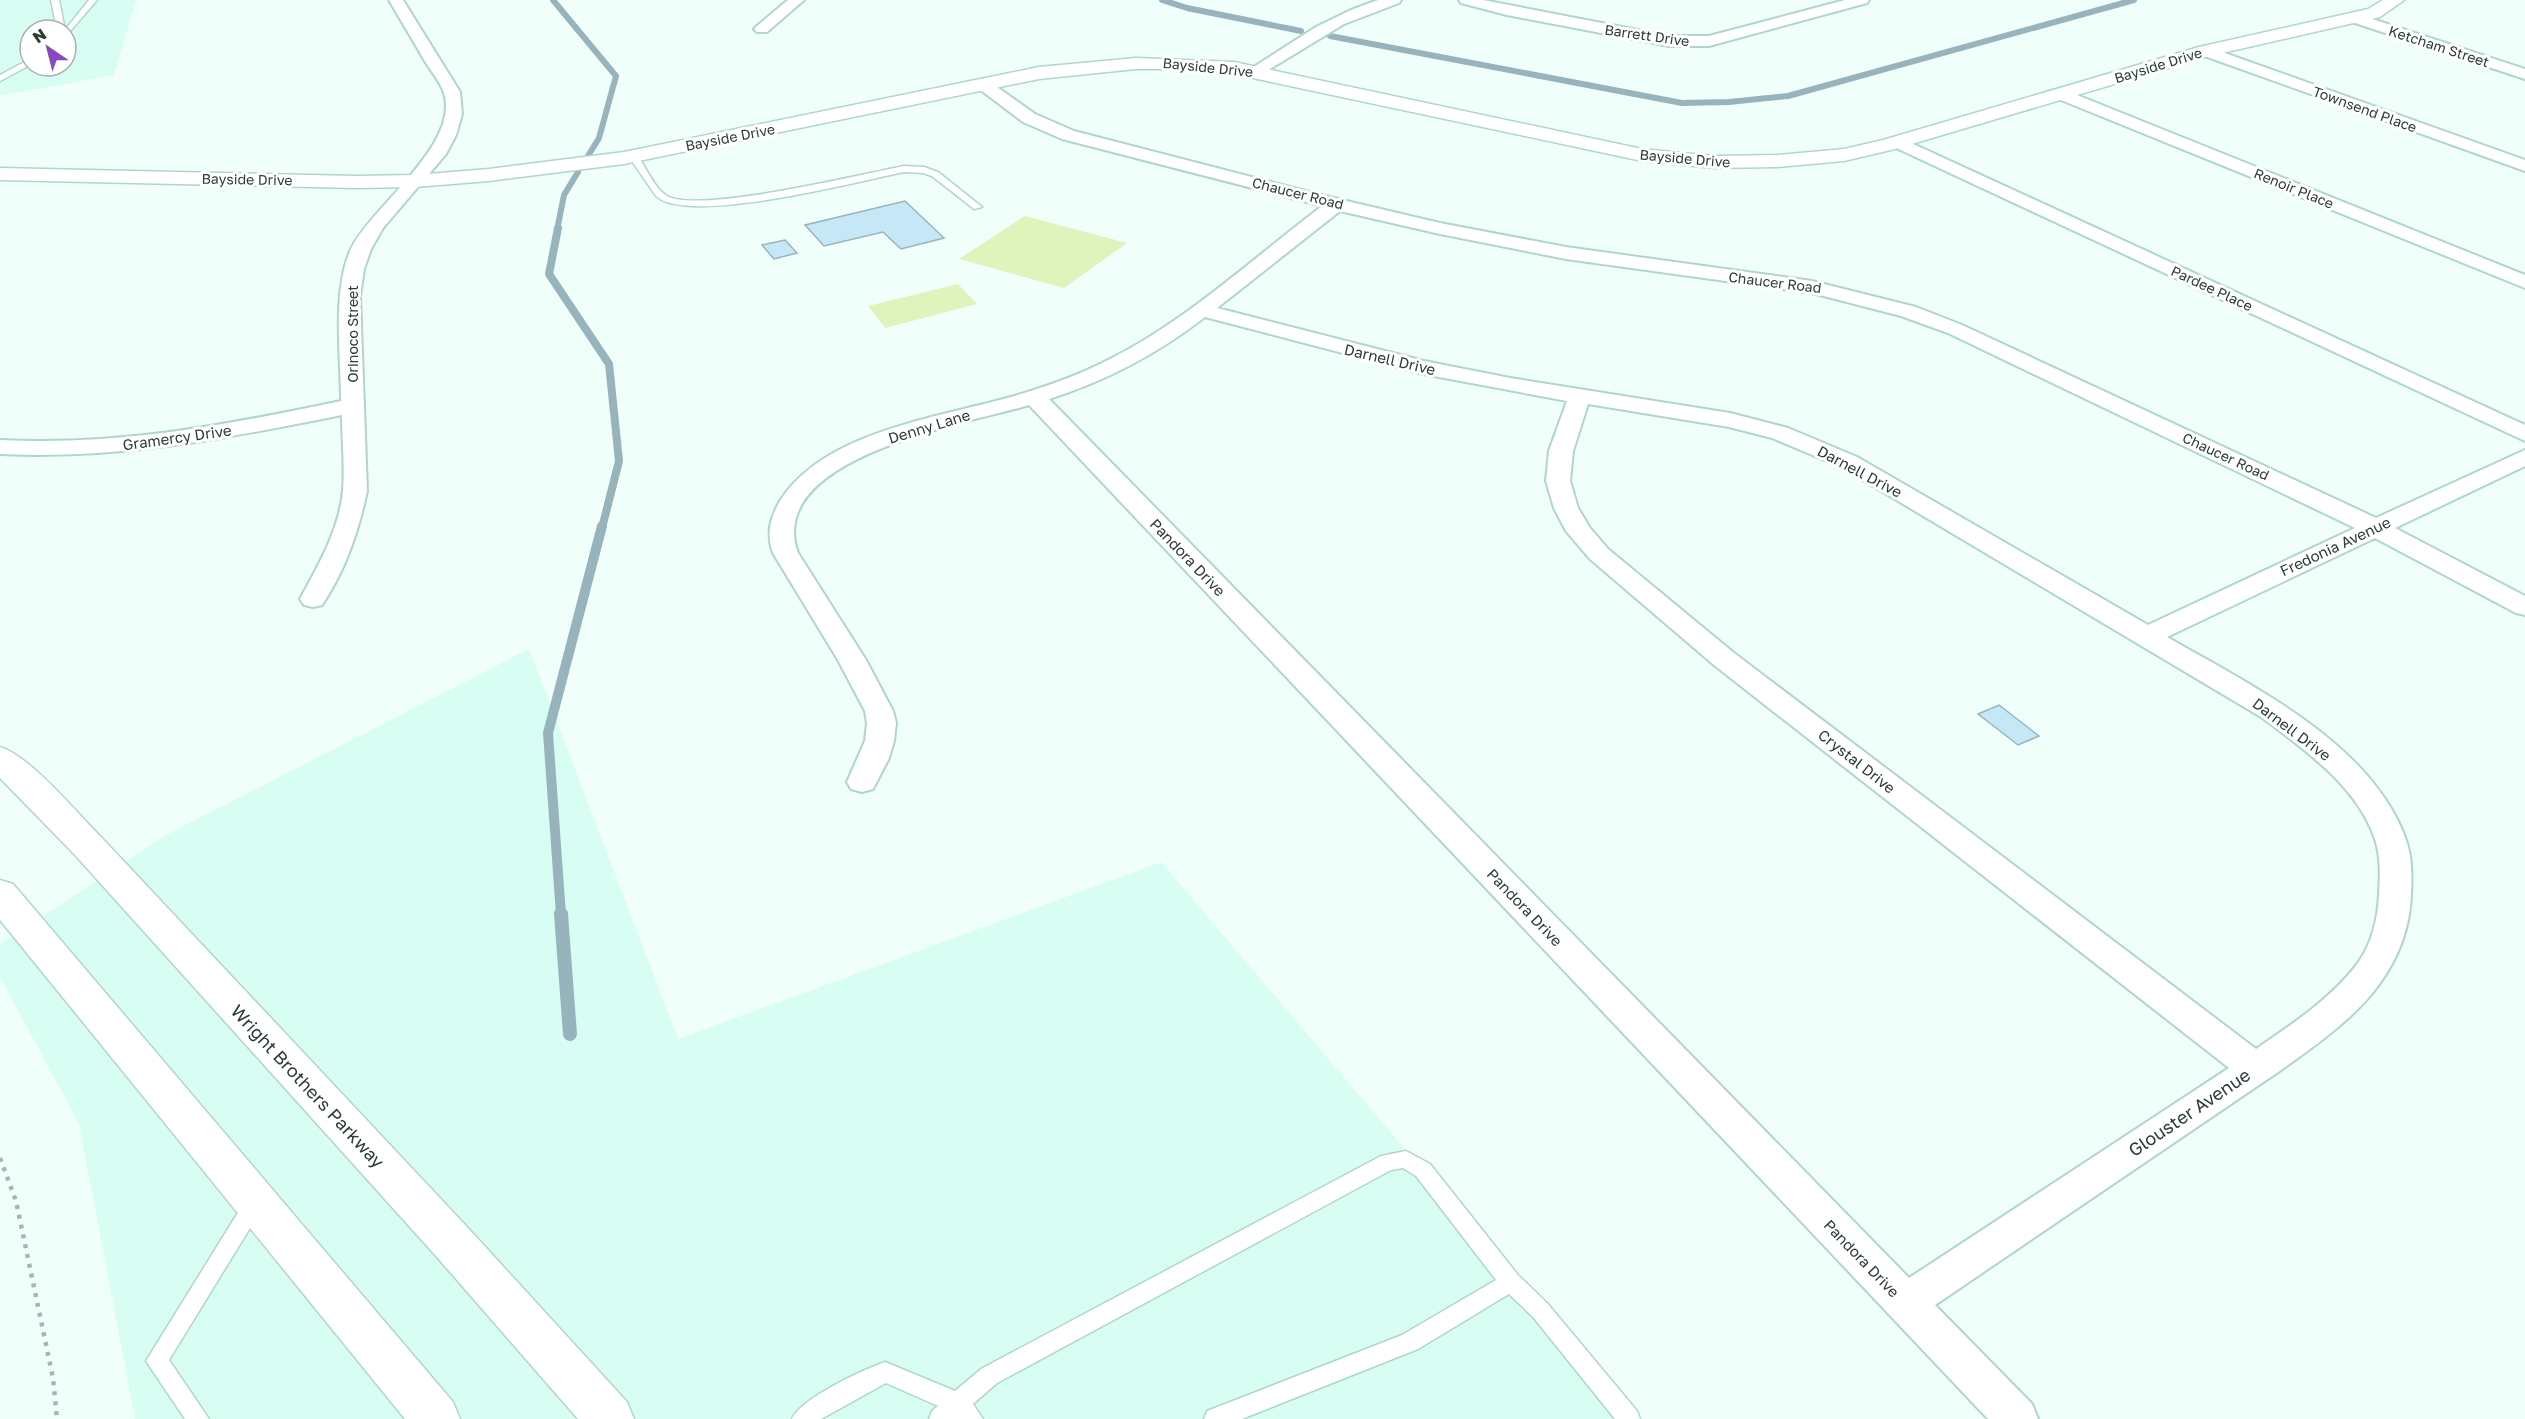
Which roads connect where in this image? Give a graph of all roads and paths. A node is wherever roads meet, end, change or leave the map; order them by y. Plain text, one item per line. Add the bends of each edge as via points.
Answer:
1 (55, 0) edge
2 (93, 0) edge
3 (396, 0) edge
4 (797, 0) edge
5 (1394, 0) edge
6 (1466, 0) edge
7 (1862, 0) edge
8 (2395, 0) edge
9 (59, 18) edge
10 (2354, 18) junction
11 (78, 19) edge
12 (762, 29) dead end
13 (2205, 51) junction
14 (18, 68) edge
15 (1254, 72) junction
16 (2525, 74) edge
17 (0, 78) edge
18 (984, 85) junction
19 (2062, 94) junction
20 (1898, 142) junction
21 (634, 157) junction
22 (2525, 166) edge
23 (0, 174) edge
24 (415, 181) junction
25 (1338, 203) junction
26 (977, 207) dead end
27 (2525, 282) edge
28 (1202, 310) junction
29 (1033, 396) junction
30 (1579, 397) junction
31 (352, 406) junction
32 (2525, 434) edge
33 (0, 447) edge
34 (2525, 457) edge
35 (2374, 527) junction
36 (313, 599) dead end
37 (2525, 607) edge
38 (2145, 637) junction
39 (0, 759) edge
40 (862, 782) dead end
41 (2396, 865) joint
42 (0, 894) edge
43 (2255, 1068) junction
44 (0, 1158) edge
45 (255, 1201) junction
46 (1511, 1282) junction
47 (1906, 1303) junction
48 (965, 1411) edge
49 (57, 1419) edge
50 (198, 1419) edge
51 (436, 1419) edge
52 (610, 1419) edge
53 (803, 1419) edge
54 (940, 1419) edge
55 (1215, 1419) edge
56 (1629, 1419) edge
57 (2017, 1419) edge

1 - 9 lane
2 - 11 lane
3 - 24 street, Orinoco Street via 446,80 455,106 448,136
4 - 12 street
5 - 15 street via 1336,21
6 - 7 street, Barrett Drive via 1682,42 1709,41
8 - 10 street, Bayside Drive via 2374,13
10 - 13 street, Bayside Drive
10 - 16 street, Ketcham Street
13 - 19 street, Bayside Drive
13 - 22 street, Townsend Place
14 - 17 lane
15 - 18 street, Bayside Drive via 1204,64 1140,61 1085,66
15 - 20 street, Bayside Drive via 1608,149 1677,159 1811,159
18 - 21 street, Bayside Drive
18 - 25 street, Chaucer Road via 1029,118 1068,135
19 - 20 street, Bayside Drive
19 - 27 street, Renoir Place
20 - 32 street, Pardee Place
21 - 24 street, Bayside Drive
21 - 26 lane via 664,198 678,203 754,200 904,169 935,174
23 - 24 street, Bayside Drive
24 - 31 street, Orinoco Street via 379,221 354,266 350,296
25 - 28 street, Denny Lane
25 - 35 street, Chaucer Road via 1566,254 1833,290 1895,305 1955,329
28 - 29 street, Denny Lane via 1117,365
28 - 30 street, Darnell Drive via 1423,367
29 - 40 street, Denny Lane via 869,445 838,459 803,487 787,511 782,528 786,556 852,657 880,715 881,737
29 - 47 street, Pandora Drive
30 - 38 street, Darnell Drive via 1730,420 1816,447 1928,507
30 - 43 street, Crystal Drive via 1561,451 1558,481 1566,508 1599,555 1724,659
31 - 33 street, Gramercy Drive via 157,442 80,450
31 - 36 street, Orinoco Street via 355,491 351,517
34 - 35 street, Fredonia Avenue
35 - 37 street, Chaucer Road
35 - 38 street, Fredonia Avenue
38 - 41 street, Darnell Drive via 2271,710 2339,765 2364,793 2388,832
39 - 52 street, Wright Brothers Parkway via 88,846
41 - 43 street, Glouster Avenue via 2394,913 2383,949 2362,981 2314,1026
42 - 45 street
43 - 47 street, Glouster Avenue
44 - 49 path via 16,1201 53,1378
45 - 50 lane via 157,1360
45 - 51 street
46 - 48 lane via 1423,1170 1406,1159 1388,1162 989,1376
46 - 55 lane via 1410,1342
46 - 56 lane via 1540,1310
47 - 57 street, Pandora Drive
48 - 53 lane via 885,1372
48 - 54 lane

